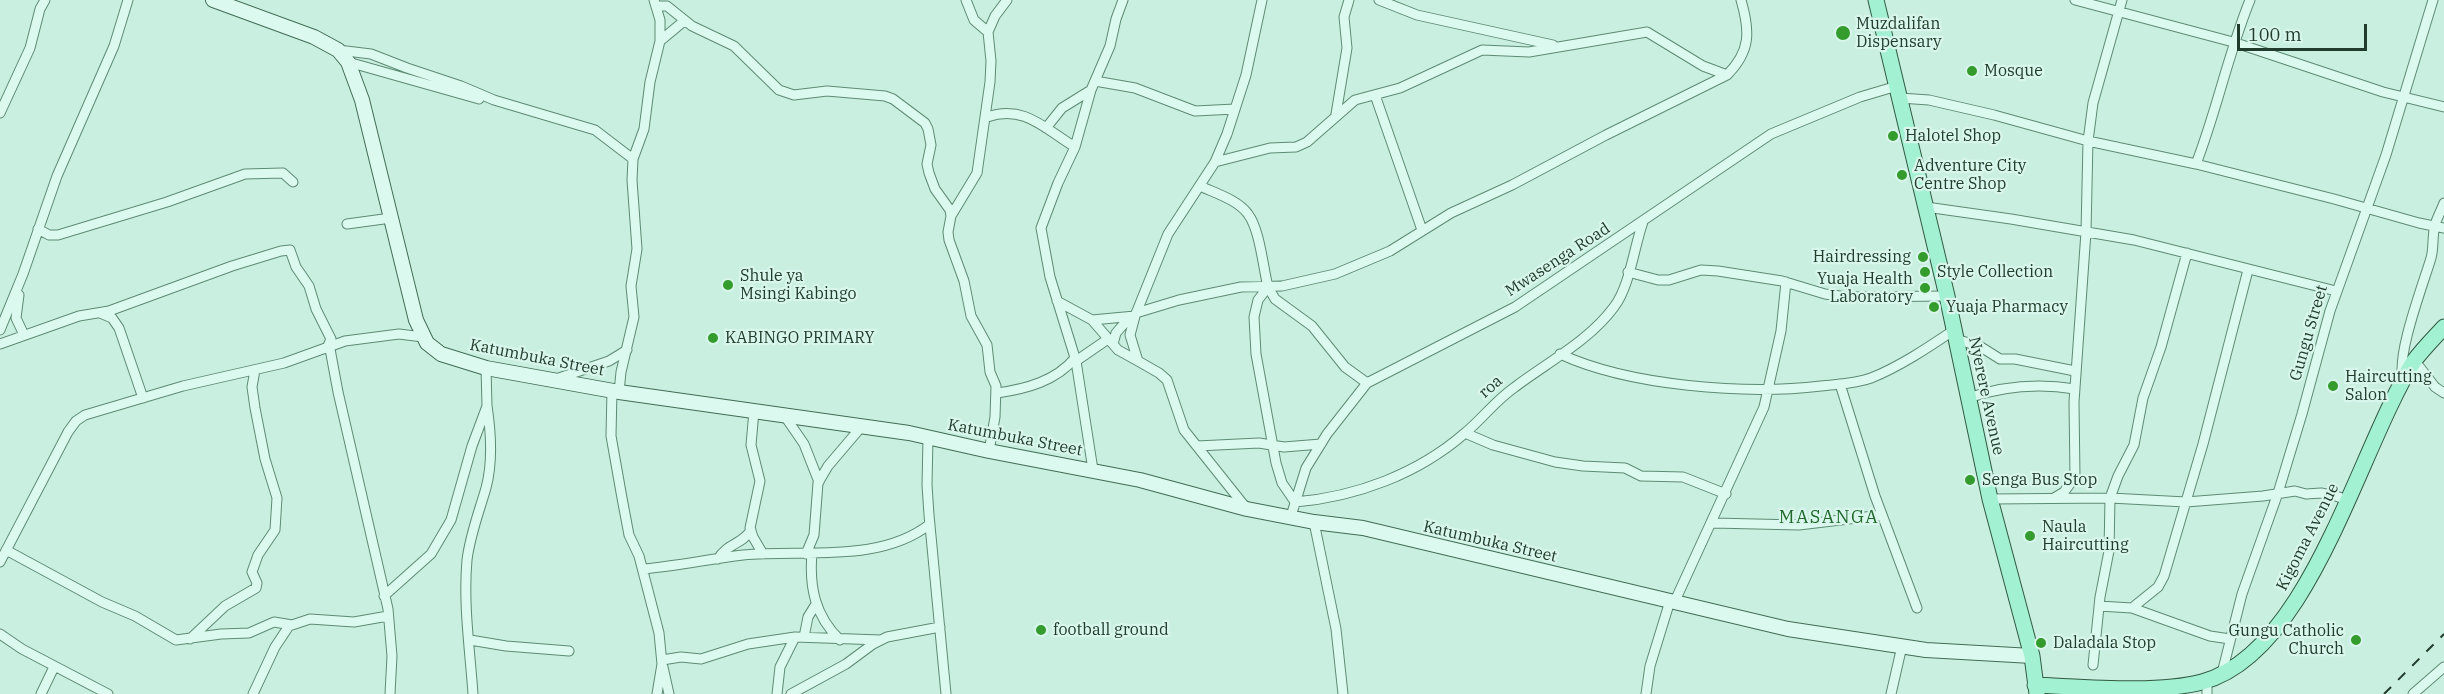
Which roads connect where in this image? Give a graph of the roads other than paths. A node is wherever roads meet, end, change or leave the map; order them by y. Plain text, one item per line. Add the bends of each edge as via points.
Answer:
1 (45, 0) edge
2 (128, 0) edge
3 (213, 0) edge
4 (966, 0) edge
5 (1007, 0) edge
6 (1123, 0) edge
7 (1262, 0) edge
8 (1349, 0) edge
9 (1379, 0) edge
10 (1741, 0) edge
11 (1876, 0) edge
12 (2075, 0) edge
13 (2122, 0) edge
14 (2250, 0) edge
15 (2433, 0) edge
16 (655, 3) edge
17 (2118, 12) junction
18 (684, 21) junction
19 (988, 32) junction
20 (660, 41) junction
21 (2233, 42) junction
22 (1556, 46) junction
23 (338, 51) junction
24 (348, 62) junction
25 (1727, 75) junction
26 (1093, 85) junction
27 (1899, 92) junction
28 (1375, 95) junction
29 (2404, 98) junction
30 (2444, 107) edge
31 (1235, 109) junction
32 (0, 113) edge
33 (1336, 116) junction
34 (987, 117) junction
35 (1046, 128) junction
36 (2088, 141) junction
37 (1075, 147) junction
38 (633, 159) junction
39 (1215, 162) junction
40 (2196, 164) junction
41 (293, 182) dead end
42 (1200, 186) junction
43 (2444, 203) edge
44 (1926, 207) junction
45 (2367, 209) junction
46 (951, 216) junction
47 (391, 218) junction
48 (1643, 222) junction
49 (346, 224) dead end
50 (2439, 227) edge
51 (38, 229) junction
52 (1422, 230) junction
53 (2086, 232) junction
54 (2187, 253) junction
55 (2248, 270) junction
56 (1628, 272) junction
57 (23, 274) junction
58 (1785, 282) junction
59 (1268, 287) junction
60 (2336, 291) junction
61 (1947, 296) junction
62 (1057, 301) junction
63 (99, 313) junction
64 (1133, 315) junction
65 (1092, 320) junction
66 (2444, 327) edge
67 (0, 330) edge
68 (24, 335) junction
69 (1955, 335) junction
70 (423, 337) junction
71 (1111, 341) junction
72 (0, 344) edge
73 (327, 348) junction
74 (627, 350) junction
75 (1560, 354) junction
76 (1076, 360) junction
77 (1138, 361) junction
78 (2415, 361) junction
79 (486, 368) junction
80 (255, 370) junction
81 (2075, 371) junction
82 (555, 379) junction
83 (2404, 381) junction
84 (1367, 383) junction
85 (1840, 384) junction
86 (2075, 388) junction
87 (1768, 390) junction
88 (616, 391) junction
89 (997, 393) junction
90 (2444, 393) edge
91 (142, 398) junction
92 (1968, 398) junction
93 (487, 406) junction
94 (754, 411) junction
95 (784, 415) junction
96 (862, 426) junction
97 (1465, 433) junction
98 (928, 438) junction
99 (1321, 444) junction
100 (1273, 445) junction
101 (1197, 446) junction
102 (989, 451) junction
103 (1093, 470) junction
104 (819, 482) junction
105 (2278, 493) junction
106 (1726, 494) junction
107 (2054, 498) junction
108 (2110, 498) junction
109 (1990, 500) junction
110 (2347, 500) junction
111 (2186, 502) junction
112 (1247, 509) junction
113 (1293, 509) junction
114 (1882, 514) junction
115 (1314, 522) junction
116 (1713, 522) junction
117 (930, 524) junction
118 (751, 530) junction
119 (6, 550) junction
120 (809, 553) junction
121 (763, 554) junction
122 (718, 560) junction
123 (0, 562) edge
124 (643, 569) junction
125 (384, 596) junction
126 (1672, 602) junction
127 (816, 604) junction
128 (2099, 606) junction
129 (1917, 608) dead end
130 (2132, 608) junction
131 (388, 616) junction
132 (292, 625) junction
133 (940, 627) junction
134 (0, 634) edge
135 (799, 637) junction
136 (190, 639) junction
137 (2230, 639) junction
138 (470, 640) junction
139 (840, 640) junction
140 (881, 640) junction
141 (1902, 646) junction
142 (569, 651) dead end
143 (2032, 656) junction
144 (662, 662) junction
145 (2093, 665) dead end
146 (54, 667) junction
147 (2444, 667) edge
148 (2212, 684) edge
149 (2036, 690) edge
150 (41, 694) edge
151 (108, 694) edge
152 (253, 694) edge
153 (390, 694) edge
154 (473, 694) edge
155 (657, 694) edge
156 (669, 694) edge
157 (777, 694) edge
158 (791, 694) edge
159 (946, 694) edge
160 (1343, 694) edge
161 (1646, 694) edge
162 (1891, 694) edge
163 (2414, 694) edge

1 - 32 street via 30,48
2 - 51 street via 114,46
3 - 23 main road via 314,37
4 - 19 street via 974,20
5 - 19 street
6 - 26 street via 1110,46
7 - 31 street
8 - 33 street via 1344,17 1347,48
9 - 22 street via 1417,15
10 - 25 street via 1748,39 1737,65
11 - 27 main road, Nyerere Avenue
12 - 17 street
13 - 17 street
14 - 21 street
15 - 29 street, Gungu Street
16 - 18 street via 667,6
16 - 20 street
17 - 21 street
17 - 36 street via 2093,103
18 - 20 street
18 - 46 street via 734,46 779,90 794,95 827,91 893,99 927,127 931,145 929,173
19 - 34 street via 991,61
20 - 38 street via 644,129
21 - 29 street
21 - 40 street
22 - 25 street via 1647,32 1703,66
22 - 28 street via 1529,52 1477,51 1400,88
23 - 24 main road
23 - 38 street via 371,54 494,100 595,130
24 - 38 street via 594,131
24 - 47 main road via 362,100
25 - 52 street
26 - 31 street via 1136,88 1195,111
26 - 35 street via 1062,108
26 - 37 street
27 - 36 street
27 - 44 main road, Nyerere Avenue
27 - 48 street, Mwasenga Road via 1860,97 1771,134
28 - 33 street via 1355,100
28 - 52 street
29 - 30 street
29 - 45 street, Gungu Street
31 - 39 street
33 - 39 street via 1296,147 1270,148
34 - 35 street via 1013,112
34 - 46 street via 977,173
35 - 37 street
36 - 40 street
36 - 53 street
37 - 62 street via 1041,228
38 - 74 street via 637,249 631,286 633,329
39 - 42 street
40 - 45 street
41 - 51 street via 283,173 252,173 58,235
42 - 59 street via 1237,204 1248,214
42 - 64 street via 1168,234
43 - 50 street
44 - 53 street
44 - 61 main road, Nyerere Avenue
45 - 50 street
45 - 60 street, Gungu Street
46 - 89 street via 949,240 964,281 971,316 987,345
47 - 49 street
47 - 70 main road
48 - 56 street, roa
48 - 84 street, Mwasenga Road via 1515,307
50 - 83 street via 2407,336 2400,374
51 - 57 street
52 - 59 street via 1390,250 1335,274
53 - 54 street
53 - 81 street
54 - 55 street
54 - 108 street via 2143,398 2134,445
55 - 60 street
55 - 111 street
56 - 58 street via 1669,280 1701,270 1718,271
56 - 75 street, roa via 1615,307
57 - 67 street
57 - 68 street via 16,309 17,324
58 - 61 street via 1847,297
58 - 87 street via 1781,331
59 - 64 street via 1241,287
59 - 84 street via 1275,299 1312,326 1345,367
59 - 100 street via 1258,300 1254,316 1256,354
60 - 105 street, Gungu Street
61 - 69 main road, Nyerere Avenue
62 - 65 street
62 - 76 street
63 - 68 street
63 - 73 street via 288,250 330,335 332,341
63 - 91 street via 112,318 119,328
64 - 65 street
64 - 71 street
64 - 77 street via 1130,335
65 - 71 street
66 - 78 main road, Kigoma Avenue
68 - 72 street
69 - 81 street via 2000,359
69 - 85 street via 1870,378
69 - 92 main road, Nyerere Avenue
70 - 73 street via 399,334 345,341
70 - 79 main road, Katumbuka Street via 441,354
71 - 76 street
71 - 77 street
73 - 80 street
73 - 125 street
74 - 82 street via 609,361
74 - 88 street
75 - 87 street via 1613,373 1701,386
75 - 97 street, roa via 1511,389
76 - 89 street via 1052,378
76 - 103 street
77 - 101 street via 1167,380 1184,430
78 - 83 main road, Kigoma Avenue
78 - 90 street
79 - 82 main road, Katumbuka Street
79 - 93 street
80 - 91 street
80 - 136 street via 255,408 277,498 275,530 255,562 252,572 256,588 225,606
81 - 86 street
82 - 88 main road, Katumbuka Street
83 - 110 main road, Kigoma Avenue
84 - 99 street, Mwasenga Road
85 - 87 street
85 - 114 street
86 - 92 street via 2043,384 1988,391
86 - 107 street via 2075,477
87 - 106 street
88 - 94 main road, Katumbuka Street
88 - 124 street via 611,436 630,535
89 - 102 street
91 - 119 street via 91,413 76,422
92 - 109 main road, Nyerere Avenue
93 - 125 street via 444,535 431,554
93 - 138 street via 489,471 467,561
94 - 95 main road, Katumbuka Street
94 - 118 street via 751,445 760,482
95 - 96 main road, Katumbuka Street
95 - 104 street via 804,444
96 - 98 main road, Katumbuka Street
96 - 104 street
97 - 106 street via 1555,462 1625,468 1641,476 1683,477
97 - 113 street, roa via 1394,478
98 - 102 main road, Katumbuka Street
98 - 117 street
99 - 100 street
99 - 113 street, Mwasenga Road via 1306,468
100 - 101 street
100 - 113 street
101 - 112 street
102 - 103 main road, Katumbuka Street
103 - 112 main road, Katumbuka Street
104 - 120 street
105 - 110 street via 2321,493
105 - 111 street
105 - 137 street, Gungu Street
106 - 116 street
107 - 108 street
107 - 109 street
108 - 111 street
108 - 128 street via 2109,551
109 - 143 main road, Nyerere Avenue
110 - 148 main road, Kigoma Avenue via 2322,554 2273,634
111 - 130 street via 2164,576 2158,587
112 - 113 main road, Katumbuka Street
113 - 115 main road, Katumbuka Street
114 - 116 street via 1799,525
114 - 129 street
115 - 126 main road, Katumbuka Street via 1363,528
115 - 160 street via 1336,629
116 - 126 street
117 - 120 street via 919,533 886,544 845,553
117 - 133 street
118 - 121 street
118 - 122 street via 744,539 727,547
119 - 123 street
119 - 136 street via 170,638
120 - 121 street
120 - 127 street
121 - 122 street
122 - 124 street
124 - 144 street
125 - 131 street
126 - 141 main road, Katumbuka Street via 1788,629
126 - 161 street via 1650,666
127 - 135 street
127 - 139 street via 823,620
128 - 130 street
128 - 145 street
130 - 137 street via 2210,636
131 - 132 street via 354,622 310,619
131 - 153 street
132 - 136 street via 274,622 249,633
132 - 152 street via 282,636
133 - 140 street
133 - 159 street
134 - 146 street
135 - 139 street
135 - 144 street via 748,644 701,659 681,657
135 - 157 street via 780,667
137 - 148 street, Gungu Street
138 - 142 street
138 - 154 street
139 - 140 street
140 - 158 street
141 - 143 main road, Katumbuka Street
141 - 162 street
143 - 149 main road, Nyerere Avenue
144 - 155 street
144 - 156 street
146 - 150 street
146 - 151 street
147 - 163 street
148 - 149 main road, Kigoma Avenue

